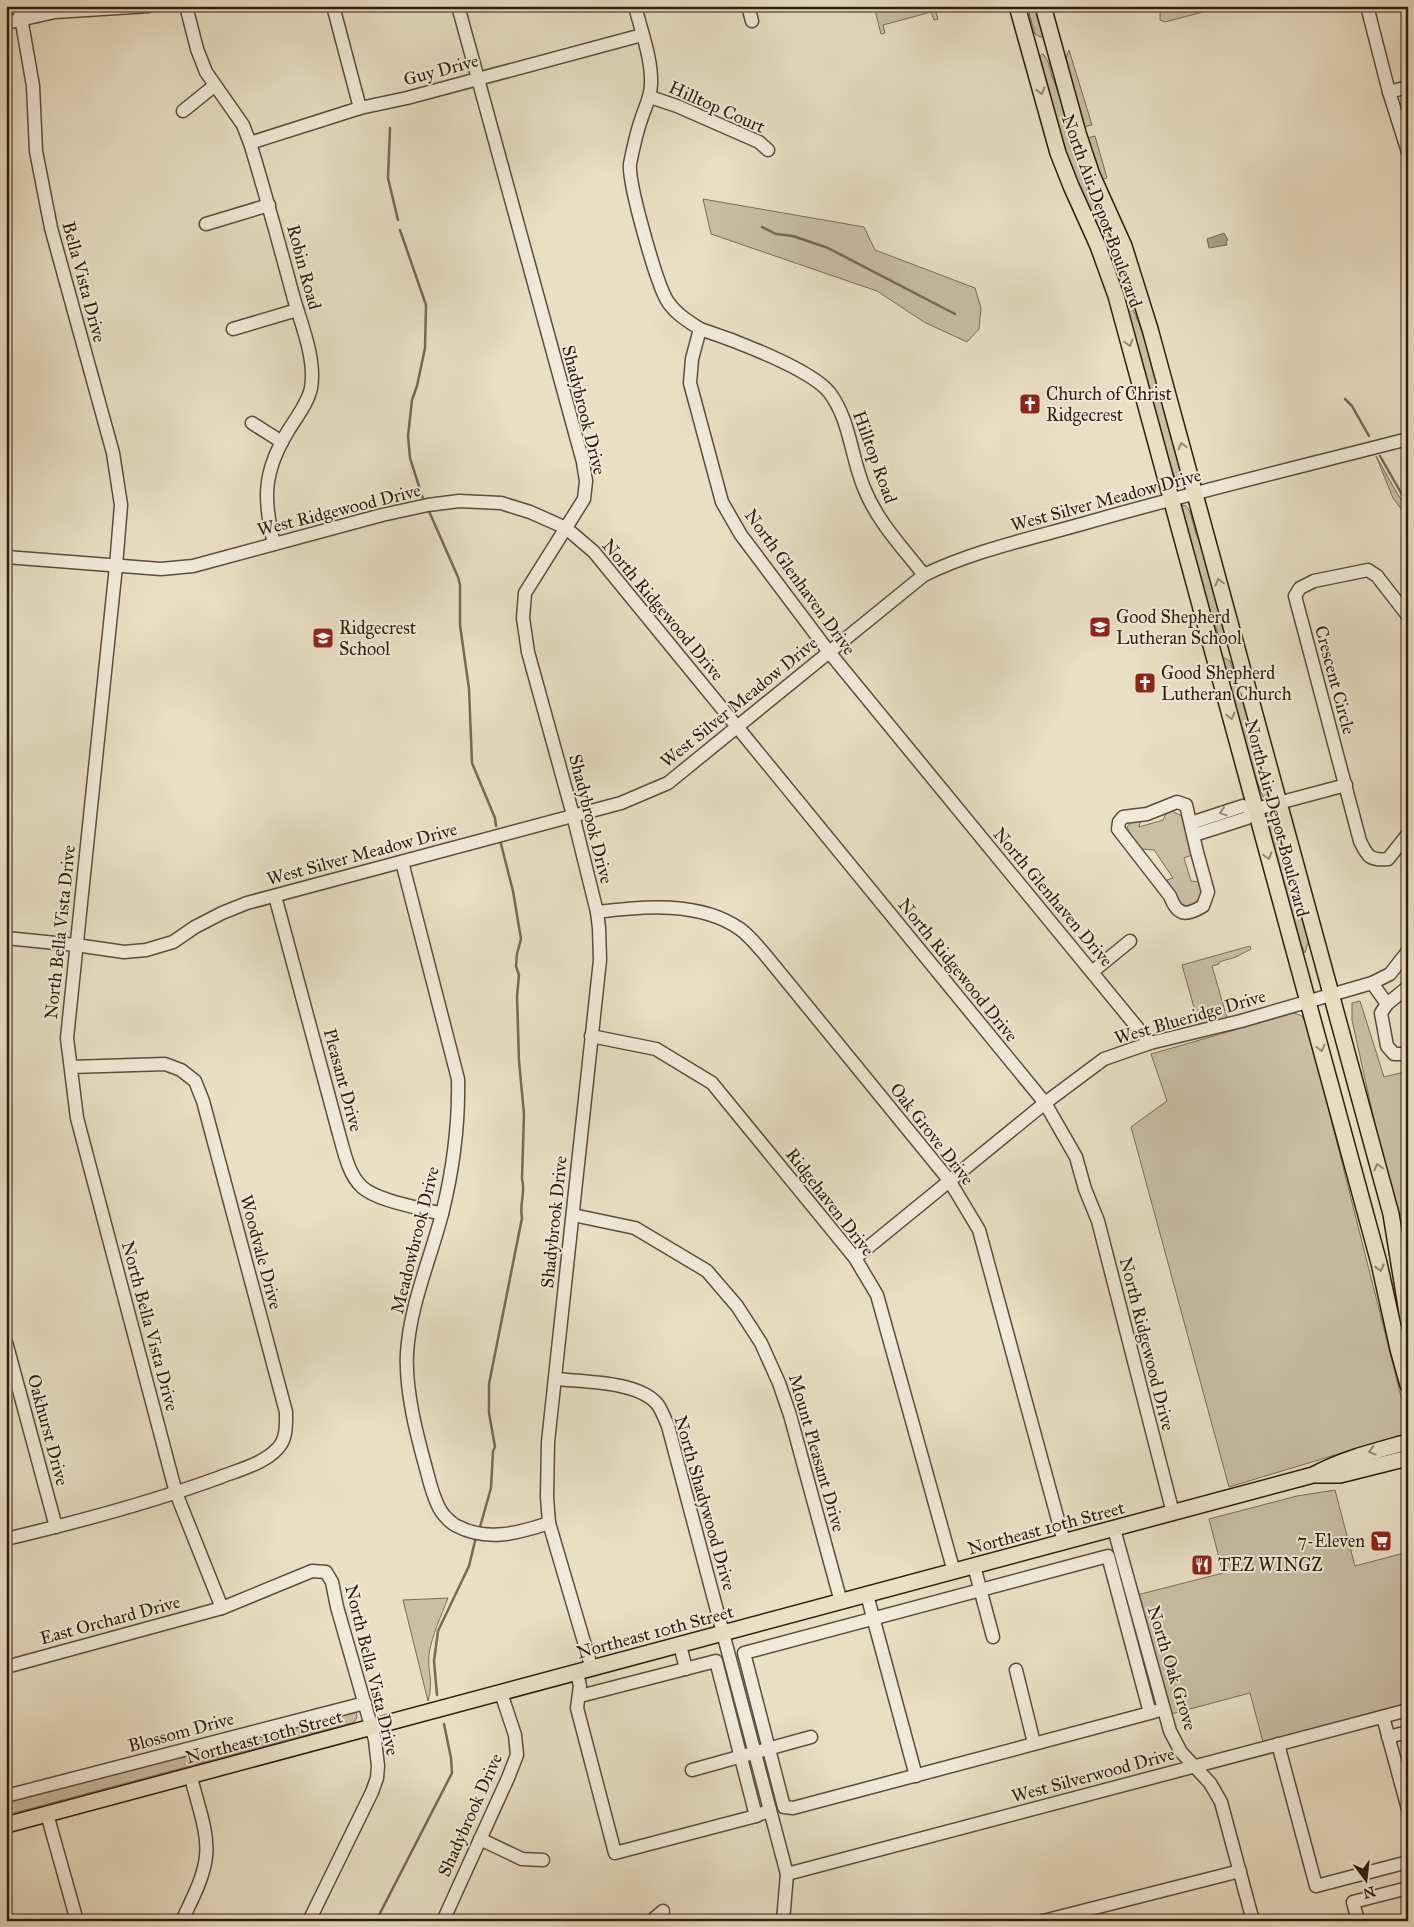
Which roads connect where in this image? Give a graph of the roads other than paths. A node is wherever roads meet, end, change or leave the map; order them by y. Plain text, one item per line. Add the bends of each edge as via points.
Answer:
1 (149, 6) edge
2 (186, 6) edge
3 (333, 6) edge
4 (458, 6) edge
5 (635, 6) edge
6 (748, 6) edge
7 (1017, 6) edge
8 (1043, 6) edge
9 (1367, 6) edge
10 (21, 13) edge
11 (752, 21) dead end
12 (6, 23) edge
13 (642, 35) junction
14 (478, 78) junction
15 (214, 86) junction
16 (1408, 87) edge
17 (1390, 92) junction
18 (650, 97) junction
19 (360, 108) junction
20 (182, 111) dead end
21 (250, 142) junction
22 (768, 150) dead end
23 (1408, 152) edge
24 (269, 205) junction
25 (206, 224) dead end
26 (1139, 290) junction
27 (1116, 296) junction
28 (298, 310) junction
29 (233, 329) dead end
30 (700, 329) junction
31 (252, 423) dead end
32 (1408, 439) edge
33 (282, 442) junction
34 (1195, 494) junction
35 (1171, 500) junction
36 (566, 528) junction
37 (274, 544) junction
38 (6, 557) edge
39 (116, 566) junction
40 (924, 575) junction
41 (1408, 616) edge
42 (1236, 646) junction
43 (828, 652) junction
44 (1213, 653) junction
45 (737, 728) junction
46 (1346, 785) junction
47 (1280, 803) junction
48 (1256, 809) junction
49 (573, 815) junction
50 (1193, 829) junction
51 (1408, 834) edge
52 (402, 862) junction
53 (275, 896) junction
54 (597, 912) junction
55 (6, 938) edge
56 (1130, 941) dead end
57 (1317, 942) junction
58 (76, 945) junction
59 (1408, 951) edge
60 (1092, 972) junction
61 (1300, 973) junction
62 (1387, 976) junction
63 (1372, 983) junction
64 (1406, 989) edge
65 (1332, 995) junction
66 (1308, 1001) junction
67 (1387, 1004) junction
68 (591, 1036) junction
69 (1150, 1043) junction
70 (1408, 1054) edge
71 (71, 1067) junction
72 (1045, 1103) junction
73 (949, 1180) junction
74 (442, 1214) junction
75 (1391, 1214) junction
76 (573, 1215) junction
77 (1368, 1221) junction
78 (855, 1258) junction
79 (1408, 1319) edge
80 (6, 1342) edge
81 (556, 1379) junction
82 (1408, 1385) edge
83 (1408, 1442) edge
84 (1408, 1458) edge
85 (1313, 1475) junction
86 (176, 1493) junction
87 (1173, 1513) junction
88 (549, 1523) junction
89 (56, 1527) junction
90 (1114, 1529) junction
91 (6, 1540) edge
92 (1064, 1542) junction
93 (974, 1566) junction
94 (954, 1572) junction
95 (980, 1589) junction
96 (867, 1595) junction
97 (841, 1602) junction
98 (222, 1608) junction
99 (874, 1618) junction
100 (724, 1633) junction
101 (993, 1637) dead end
102 (680, 1645) junction
103 (6, 1667) edge
104 (592, 1668) junction
105 (686, 1669) junction
106 (1016, 1670) dead end
107 (577, 1673) junction
108 (501, 1693) junction
109 (580, 1696) junction
110 (365, 1703) junction
111 (1163, 1709) junction
112 (1408, 1710) edge
113 (1150, 1713) junction
114 (1382, 1717) junction
115 (372, 1728) junction
116 (1408, 1732) edge
117 (812, 1737) dead end
118 (1388, 1737) junction
119 (1034, 1743) junction
120 (1278, 1744) junction
121 (769, 1748) junction
122 (755, 1752) junction
123 (741, 1756) junction
124 (1194, 1766) junction
125 (692, 1770) dead end
126 (191, 1776) junction
127 (916, 1776) junction
128 (6, 1796) edge
129 (1408, 1809) edge
130 (770, 1810) junction
131 (48, 1814) junction
132 (756, 1816) junction
133 (6, 1825) edge
134 (480, 1839) junction
135 (543, 1860) dead end
136 (1408, 1862) edge
137 (1240, 1871) junction
138 (787, 1874) junction
139 (1408, 1888) edge
140 (662, 1912) dead end
141 (77, 1921) edge
142 (182, 1921) edge
143 (309, 1921) edge
144 (443, 1921) edge
145 (651, 1921) edge
146 (783, 1921) edge
147 (1043, 1921) edge
148 (1253, 1921) edge
149 (1358, 1921) edge

1 - 10 street
2 - 15 street, Robin Road via 197,49
3 - 19 street
4 - 14 street, Shadybrook Drive
5 - 13 street
6 - 11 street
7 -> 27 main road, North Air Depot Boulevard via 1058,153
8 - 26 main road, North Air Depot Boulevard via 1086,159 1124,246
9 - 17 street
10 - 12 street
10 - 39 street, Bella Vista Drive via 33,86 36,152 50,228 113,453 121,505
13 - 14 street, Guy Drive
13 - 18 street via 651,69
14 - 19 street, Guy Drive
14 - 36 street, Shadybrook Drive via 583,462 584,499
15 - 20 street
15 - 21 street, Robin Road via 244,125
16 - 17 street
17 - 23 street
18 - 22 street, Hilltop Court via 759,142
18 - 30 street via 634,143 630,167 633,188 649,250 668,303
19 - 21 street, Guy Drive
21 - 24 street, Robin Road
24 - 25 street
24 - 28 street, Robin Road
26 - 27 main road
34 -> 26 main road, North Air Depot Boulevard
27 -> 35 main road, North Air Depot Boulevard
28 - 29 street
28 - 33 street, Robin Road via 310,350 311,388
30 - 40 street, Hilltop Road via 773,358 808,376 828,391 842,412 855,463 876,515
30 - 43 street, North Glenhaven Drive via 690,383 722,502 749,547
31 - 33 street
32 - 34 street, West Silver Meadow Drive
33 - 37 street, Robin Road via 266,495
34 - 35 street, West Silver Meadow Drive
42 -> 34 main road, North Air Depot Boulevard
35 - 40 street, West Silver Meadow Drive via 1009,544 946,564
35 - 44 main road, North Air Depot Boulevard
36 - 37 street, West Ridgewood Drive via 501,503 459,501 418,507
36 - 45 street, North Ridgewood Drive via 594,552
36 - 49 street, Shadybrook Drive via 525,593 523,618 528,652
37 - 39 street, West Ridgewood Drive via 193,566 162,569
38 - 39 street, West Ridgewood Drive
39 - 58 street, North Bella Vista Drive
40 - 43 street, West Silver Meadow Drive
41 - 46 street, Crescent Circle via 1368,570 1314,581 1300,588 1295,596
42 - 44 main road
42 - 47 main road, North Air Depot Boulevard
43 - 45 street, West Silver Meadow Drive
43 - 60 street, North Glenhaven Drive
44 -> 48 main road, North Air Depot Boulevard
45 - 49 street, West Silver Meadow Drive via 668,783 621,803
45 - 72 street, North Ridgewood Drive
46 - 47 street
46 - 51 street, Crescent Circle via 1366,854 1376,860 1388,859
47 - 48 street
47 - 57 main road, North Air Depot Boulevard
48 - 50 street via 1247,818
48 -> 61 main road, North Air Depot Boulevard
49 - 52 street, West Silver Meadow Drive
49 - 54 street, Shadybrook Drive
50 - 50 street via 1186,805 1177,802 1147,814 1123,817 1118,829 1170,896 1178,912 1182,913 1203,906 1208,892
52 - 53 street, West Silver Meadow Drive
52 - 74 street, Meadowbrook Drive via 458,1079 450,1178
53 - 58 street, West Silver Meadow Drive via 222,913 172,942 146,950 124,952
53 - 74 street, Pleasant Drive via 350,1168 361,1186 375,1196
54 - 68 street, Shadybrook Drive via 600,960
54 - 73 street, Oak Grove Drive via 631,908 702,912 742,930
55 - 58 street, West Silver Meadow Drive
56 - 60 street
57 - 61 main road
57 - 65 main road, North Air Depot Boulevard
58 - 71 street, North Bella Vista Drive via 67,1038
59 - 62 street, West Blueridge Drive
60 - 69 street, North Glenhaven Drive
61 - 66 main road, North Air Depot Boulevard
62 - 63 street, West Blueridge Drive
62 - 64 street
63 - 65 street, West Blueridge Drive
63 - 67 street
64 - 67 street
65 - 66 street, West Blueridge Drive
75 -> 65 main road, North Air Depot Boulevard
66 - 69 street, West Blueridge Drive
66 -> 77 main road, North Air Depot Boulevard
67 - 70 street via 1381,1013 1386,1046 1394,1054
68 - 76 street, Shadybrook Drive
68 - 78 street, Ridgehaven Drive via 656,1049 712,1083
69 - 72 street, West Blueridge Drive via 1104,1060
71 - 86 street, North Bella Vista Drive via 77,1118
71 - 86 street, Woodvale Drive via 165,1064 181,1070 195,1081 286,1412 286,1430 280,1446 268,1458
72 - 73 street, West Blueridge Drive
72 - 87 street, North Ridgewood Drive via 1076,1157 1098,1221
73 - 78 street, West Blueridge Drive
73 - 92 street, Oak Grove Drive via 979,1230
74 - 88 street, Meadowbrook Drive via 415,1306 407,1353 410,1396 430,1484 441,1512 456,1526 482,1535 504,1535
75 - 77 main road
75 - 79 main road, North Air Depot Boulevard
76 - 81 street, Shadybrook Drive
76 - 97 street, Mount Pleasant Drive via 635,1228 707,1271 737,1306 761,1343 780,1383
77 -> 82 main road, North Air Depot Boulevard
78 - 94 street, Ridgehaven Drive via 876,1295
80 - 89 street, Oakhurst Drive
81 - 88 street, Shadybrook Drive via 548,1442
81 - 100 street, North Shadywood Drive via 629,1387 645,1393 658,1405 668,1426
83 -> 85 main road, Northeast 10th Street via 1356,1456
84 - 85 main road, Northeast 10th Street via 1340,1475
85 - 87 main road, Northeast 10th Street
86 - 89 street, Woodvale Drive
86 - 98 street, North Bella Vista Drive
87 - 90 main road, Northeast 10th Street
88 - 104 street, Shadybrook Drive
89 - 91 street, Woodvale Drive
90 - 92 main road, Northeast 10th Street
90 - 111 street, North Oak Grove
92 - 93 main road, Northeast 10th Street
93 - 94 main road, Northeast 10th Street
93 - 95 street
94 - 96 main road, Northeast 10th Street
95 - 99 street
95 - 101 street
95 - 113 street via 1108,1556
96 - 97 main road, Northeast 10th Street
96 - 99 street
97 - 100 main road, Northeast 10th Street
98 - 103 street, East Orchard Drive
98 - 110 street, North Bella Vista Drive via 312,1571 326,1572 332,1582
99 - 121 street via 744,1653
99 - 127 street
100 - 102 main road, Northeast 10th Street
100 - 122 street, North Shadywood Drive
102 - 104 main road, Northeast 10th Street
102 - 105 street
104 - 107 main road, Northeast 10th Street
105 - 109 street
105 - 123 street via 716,1661
106 - 119 street
107 - 108 main road, Northeast 10th Street
107 - 109 street
108 - 115 main road, Northeast 10th Street
108 - 134 street, Shadybrook Drive via 515,1735 517,1755
109 - 132 street via 577,1708 615,1853
110 - 115 street, North Bella Vista Drive
110 - 128 street, Blossom Drive
111 - 113 street
111 - 124 street, North Oak Grove via 1181,1752
112 - 114 street, West Silverwood Drive
113 - 119 street
114 - 118 street
114 - 120 street, West Silverwood Drive
115 - 126 main road, Northeast 10th Street
115 - 143 street, North Bella Vista Drive via 377,1752 377,1778
116 - 118 street
117 - 121 street
118 - 129 street
119 - 127 street
120 - 124 street, West Silverwood Drive
120 - 136 street via 1316,1886
121 - 122 street
121 - 127 street via 784,1807 793,1808
122 - 123 street
122 - 130 street, North Shadywood Drive
123 - 125 street
123 - 132 street
124 - 137 street, North Oak Grove via 1210,1783 1221,1802
124 - 138 street, West Silverwood Drive
126 - 131 main road, Northeast 10th Street
126 - 142 street via 206,1840 206,1856
130 - 132 street
130 - 138 street, North Shadywood Drive
131 - 133 main road, Northeast 10th Street
131 - 141 street
134 - 135 street via 522,1859
134 - 144 street, Shadybrook Drive
137 - 147 street
137 - 148 street, North Oak Grove
138 - 146 street, North Shadywood Drive
139 - 149 street via 1353,1902
140 - 145 street

